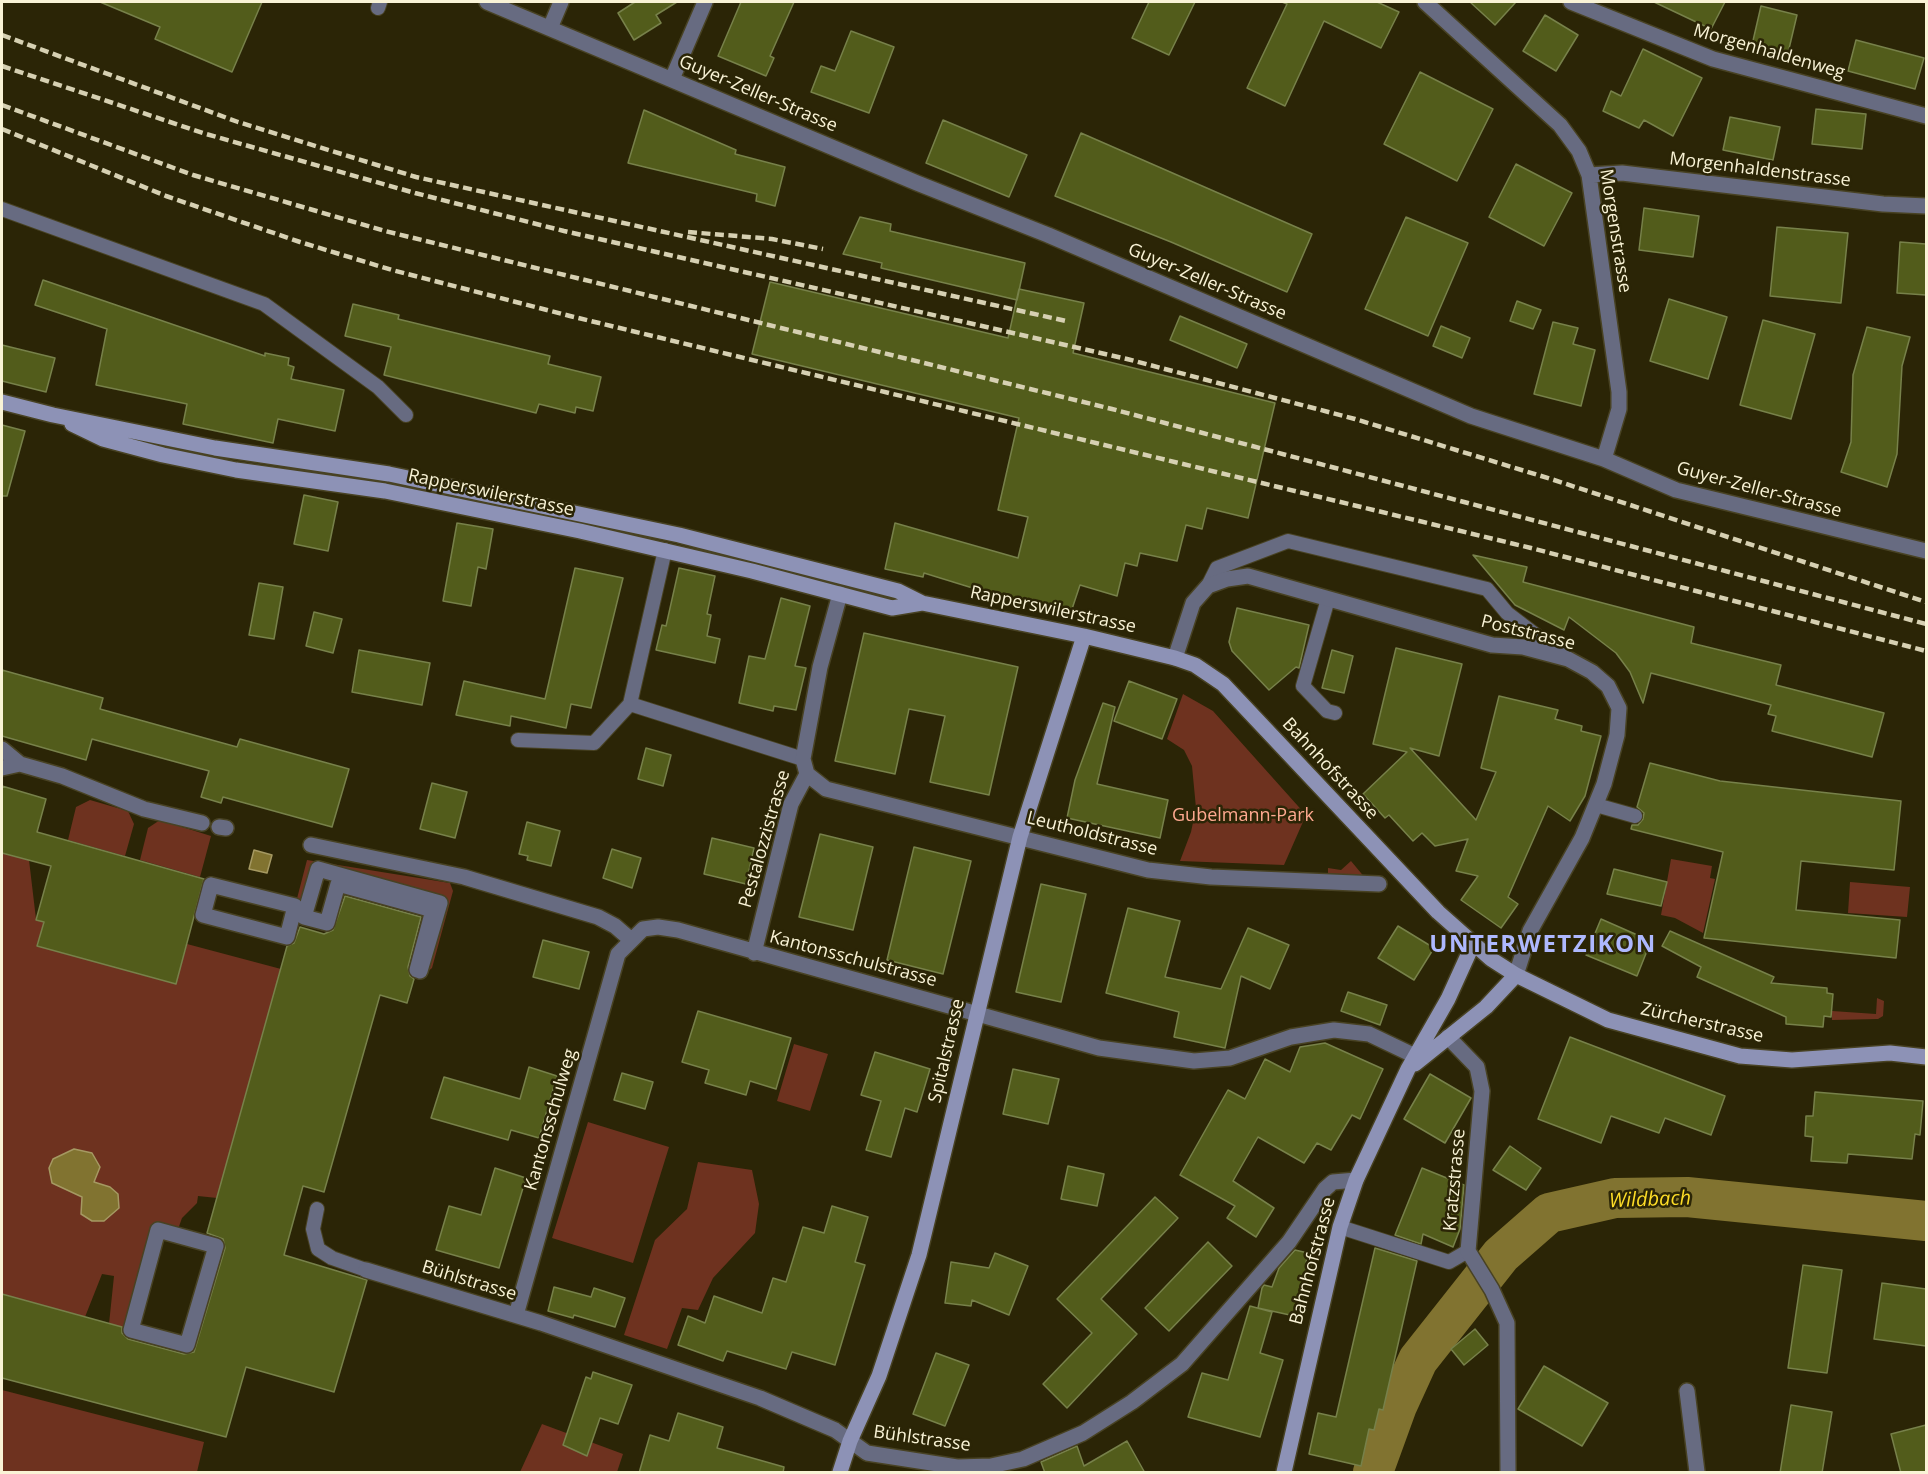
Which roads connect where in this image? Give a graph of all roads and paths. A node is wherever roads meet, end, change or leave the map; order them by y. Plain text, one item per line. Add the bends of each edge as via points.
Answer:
1 (487, 2) edge
2 (561, 2) edge
3 (705, 2) edge
4 (1425, 2) edge
5 (1571, 2) edge
6 (550, 28) junction
7 (672, 79) junction
8 (1926, 116) edge
9 (1589, 175) junction
10 (1926, 206) edge
11 (2, 209) edge
12 (2, 402) edge
13 (406, 415) dead end
14 (53, 416) junction
15 (1605, 459) junction
16 (665, 550) junction
17 (1926, 551) edge
18 (1208, 586) junction
19 (840, 594) junction
20 (1328, 599) junction
21 (922, 603) junction
22 (1084, 636) junction
23 (1175, 658) junction
24 (1568, 659) junction
25 (630, 704) junction
26 (1335, 712) dead end
27 (518, 740) dead end
28 (2, 749) edge
29 (803, 759) junction
30 (20, 764) junction
31 (2, 768) edge
32 (807, 774) junction
33 (1596, 805) junction
34 (1635, 816) dead end
35 (202, 823) dead end
36 (1020, 837) junction
37 (311, 845) dead end
38 (1379, 884) dead end
39 (295, 906) joint
40 (630, 939) junction
41 (1473, 944) junction
42 (754, 953) junction
43 (417, 970) joint
44 (1516, 975) junction
45 (976, 1012) junction
46 (1448, 1037) junction
47 (1926, 1057) edge
48 (1411, 1063) junction
49 (1356, 1180) junction
50 (317, 1209) dead end
51 (1340, 1227) junction
52 (1470, 1254) junction
53 (366, 1270) joint
54 (516, 1315) junction
55 (187, 1345) joint
56 (1687, 1391) dead end
57 (850, 1441) junction
58 (840, 1473) edge
59 (1284, 1473) edge
60 (1508, 1473) edge
61 (1697, 1473) edge

1 - 6 street, Guyer-Zeller-Strasse
2 - 6 street
3 - 7 street
4 - 9 street, Morgenstrasse via 1560,125 1579,151
5 - 8 street, Morgenhaldenweg via 1713,59
6 - 7 street, Guyer-Zeller-Strasse
7 - 15 street, Guyer-Zeller-Strasse via 1471,416
9 - 10 street, Morgenhaldenstrasse via 1622,173
9 - 15 street, Morgenstrasse via 1619,392 1619,409
11 - 13 lane via 264,304 378,387
12 - 14 main road, Rapperswilerstrasse
14 - 16 main road, Rapperswilerstrasse via 103,439 163,455 236,470 386,490
14 - 21 main road, Rapperswilerstrasse via 494,495 777,559 898,591
15 - 17 street, Guyer-Zeller-Strasse via 1676,490
16 - 19 main road, Rapperswilerstrasse
16 - 25 lane
18 - 20 street, Poststrasse via 1248,576
18 - 23 street via 1193,603
18 - 24 lane via 1217,568 1288,542 1487,589 1507,613
19 - 21 main road, Rapperswilerstrasse via 892,608
19 - 29 street, Pestalozzistrasse via 820,667
20 - 24 street, Poststrasse via 1492,645 1523,647
20 - 26 lane via 1303,686 1327,711
21 - 22 main road, Rapperswilerstrasse
22 - 23 main road, Rapperswilerstrasse
22 - 36 main road, Spitalstrasse
23 - 41 main road, Bahnhofstrasse via 1195,665 1223,684 1408,881
24 - 33 street, Poststrasse via 1608,686 1619,708 1613,756
25 - 27 lane via 594,743
25 - 29 lane
28 - 30 street
29 - 32 street, Pestalozzistrasse
30 - 31 street
30 - 35 street via 62,776 144,809
32 - 36 street, Leutholdstrasse via 826,789
32 - 42 street, Pestalozzistrasse via 791,804
33 - 34 lane
33 - 44 street, Poststrasse via 1557,888 1530,931
36 - 38 street, Leutholdstrasse via 1148,870 1211,877
36 - 45 main road, Spitalstrasse
37 - 40 street via 465,877 598,917
39 - 39 street via 211,885 203,915 287,937
40 - 42 street, Kantonsschulstrasse via 643,929 658,927
40 - 54 street, Kantonsschulweg via 618,954
41 - 44 main road, Bahnhofstrasse
41 - 48 main road, Bahnhofstrasse via 1448,999
42 - 45 street, Kantonsschulstrasse
43 - 43 street via 420,971 440,903 318,869 304,917 327,923 338,884 433,910
44 - 46 main road, Bahnhofstrasse via 1502,992
44 - 47 main road, Zürcherstrasse via 1608,1020 1740,1056 1792,1060 1890,1053
45 - 48 street, Kantonsschulstrasse via 1099,1048 1194,1061 1230,1058 1292,1036 1334,1030 1369,1034
45 - 57 main road, Spitalstrasse via 919,1255 879,1376
46 - 48 main road, Bahnhofstrasse
46 - 52 street, Kratzstrasse via 1477,1067 1482,1091
48 - 49 main road, Bahnhofstrasse
49 - 51 main road, Bahnhofstrasse
49 - 57 street, Bühlstrasse via 1333,1182 1325,1189 1289,1242 1182,1364 1083,1433 1023,1459 991,1466 957,1467 867,1453
50 - 53 lane via 313,1229 318,1248 332,1258
51 - 52 lane via 1449,1262
51 - 59 main road, Bahnhofstrasse
52 - 60 street via 1507,1323
53 - 54 street, Bühlstrasse
54 - 57 street, Bühlstrasse via 760,1398 835,1430
55 - 55 street via 131,1330 158,1230 216,1246
56 - 61 street
57 - 58 main road, Spitalstrasse

